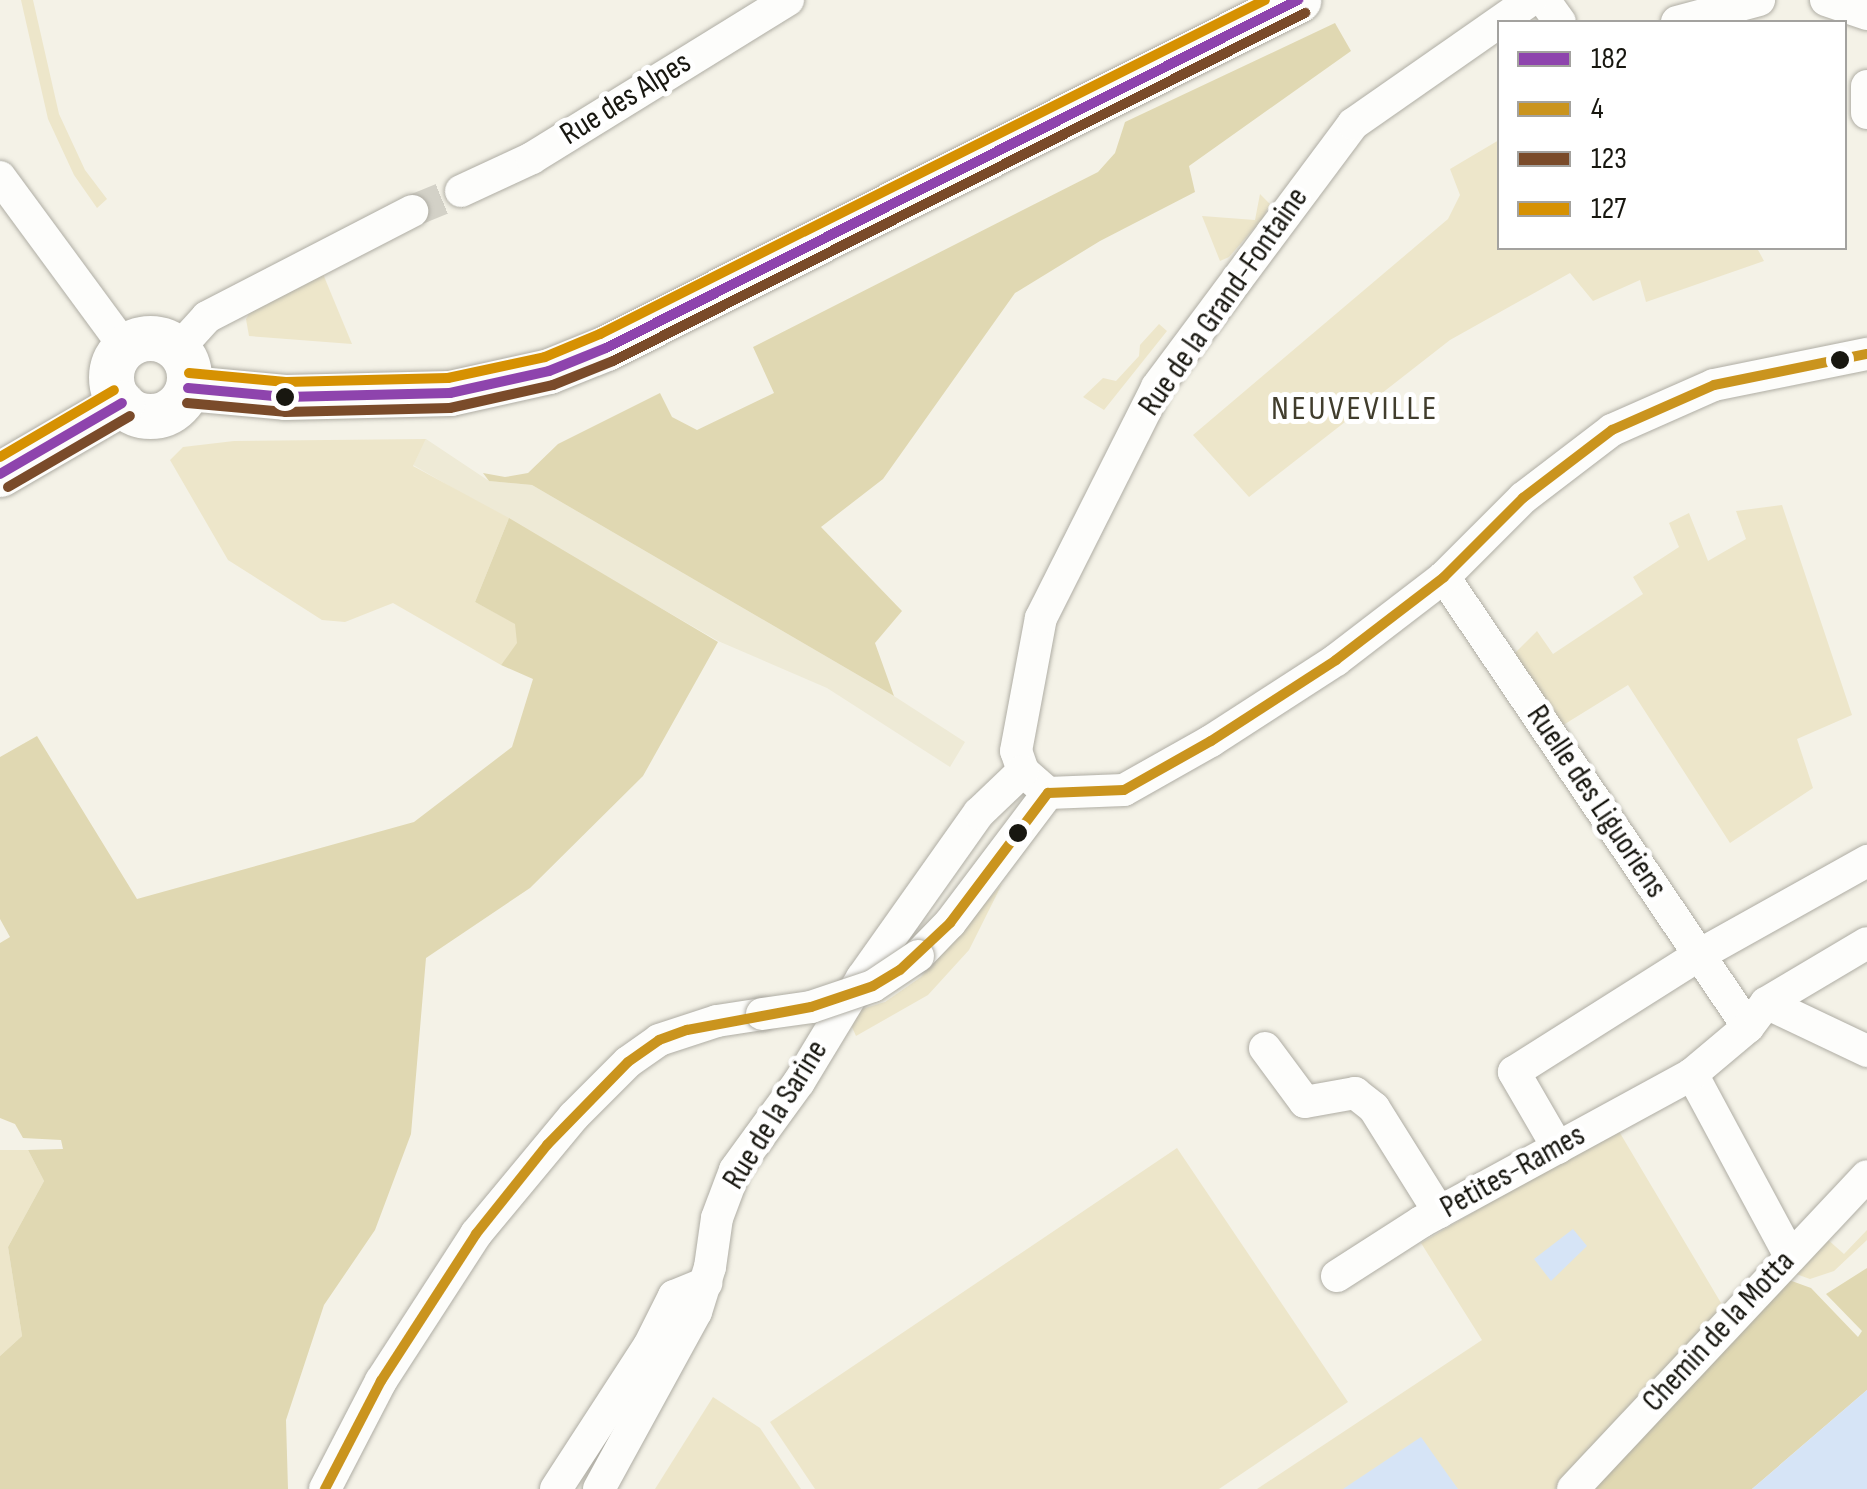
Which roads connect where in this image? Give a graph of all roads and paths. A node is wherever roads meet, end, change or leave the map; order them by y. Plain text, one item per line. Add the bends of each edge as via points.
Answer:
1 (788, 0) edge
2 (1298, 0) edge
3 (1531, 0) edge
4 (1758, 0) edge
5 (1826, 0) edge
6 (1867, 14) edge
7 (1686, 19) edge
8 (1502, 20) edge
9 (1497, 24) edge
10 (1867, 86) edge
11 (1867, 113) edge
12 (0, 178) edge
13 (461, 191) tunnel mouth
14 (412, 211) tunnel mouth
15 (125, 347) junction
16 (1867, 354) edge
17 (183, 369) junction
18 (122, 403) junction
19 (0, 474) edge
20 (1444, 577) junction
21 (1023, 771) junction
22 (1048, 793) junction
23 (1867, 861) edge
24 (1867, 943) edge
25 (1699, 955) junction
26 (1757, 1015) junction
27 (1265, 1048) dead end
28 (1867, 1052) edge
29 (1692, 1074) junction
30 (1558, 1148) junction
31 (1867, 1176) edge
32 (1439, 1212) junction
33 (1790, 1256) junction
34 (1336, 1276) dead end
35 (706, 1283) junction
36 (325, 1489) edge
37 (556, 1489) edge
38 (598, 1489) edge
39 (1573, 1489) edge

1 - 13 street, Rue des Alpes via 532,158
2 - 17 main road via 606,348 496,386 285,397
3 - 8 street, Rue de la Grand-Fontaine
4 - 7 street
5 - 6 street
9 - 21 street, Rue de la Grand-Fontaine via 1353,124 1157,387 1042,618 1017,738
10 - 11 street
12 - 15 street
14 - 17 street via 207,317
15 - 17 main road via 152,338
15 - 18 main road via 111,382
16 - 20 street via 1714,386 1612,430 1524,498
17 - 18 main road via 175,407 154,416
18 - 19 main road
20 - 22 street via 1336,660 1124,790
20 - 25 street, Ruelle des Liguoriens
21 - 22 street
21 - 35 street, Rue de la Sarine via 980,813 734,1170
22 - 36 street, bridge via 960,910 918,956 873,986 811,1007 717,1021 659,1040 628,1062 476,1234 380,1381
23 - 25 street
24 - 26 street, Petites-Rames
25 - 26 street, Ruelle des Liguoriens
25 - 30 street via 1514,1072
26 - 28 street
26 - 29 street, Petites-Rames
27 - 32 street via 1305,1102 1355,1093 1374,1108
29 - 30 street, Petites-Rames
29 - 33 street
30 - 32 street, Petites-Rames
31 - 33 street, Chemin de la Motta
32 - 34 street, Petites-Rames
33 - 39 street, Chemin de la Motta
35 - 37 street via 674,1296
35 - 38 street, Rue de la Sarine

